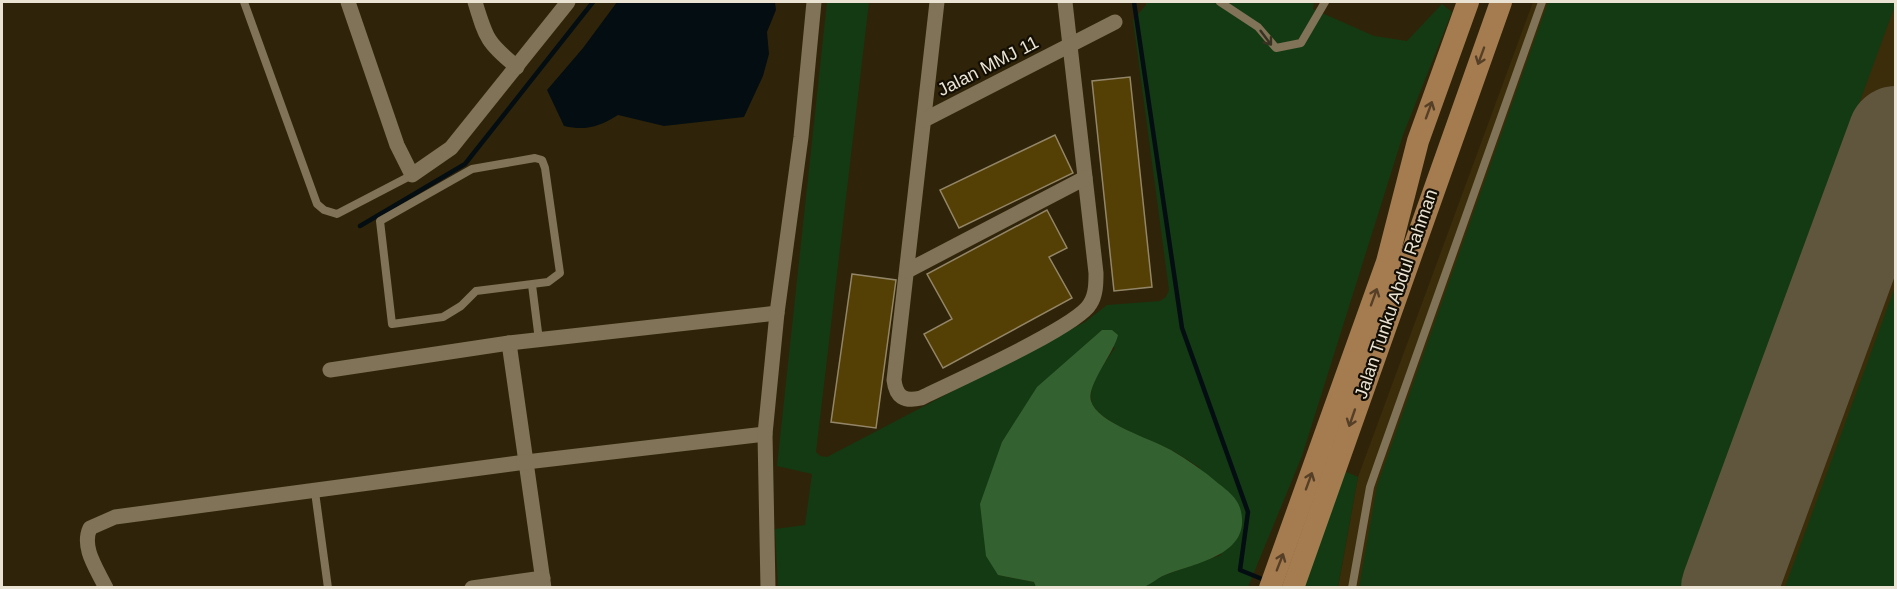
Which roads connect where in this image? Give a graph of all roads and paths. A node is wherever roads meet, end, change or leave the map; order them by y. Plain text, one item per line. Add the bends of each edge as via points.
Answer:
1 (244, 2) edge
2 (348, 2) edge
3 (475, 2) edge
4 (568, 2) edge
5 (814, 2) edge
6 (937, 2) edge
7 (1065, 2) edge
8 (1221, 2) edge
9 (1325, 2) edge
10 (1468, 2) edge
11 (1501, 2) edge
12 (1542, 2) edge
13 (1115, 22) dead end
14 (1070, 46) junction
15 (517, 66) junction
16 (924, 120) junction
17 (412, 175) junction
18 (1085, 178) junction
19 (907, 271) junction
20 (532, 285) junction
21 (777, 314) junction
22 (539, 340) junction
23 (509, 343) junction
24 (330, 370) dead end
25 (765, 434) junction
26 (526, 462) junction
27 (315, 492) junction
28 (1299, 541) junction
29 (544, 583) edge
30 (106, 588) edge
31 (328, 588) edge
32 (471, 588) edge
33 (768, 588) edge
34 (1270, 588) edge
35 (1293, 588) edge
36 (1352, 588) edge

1 - 17 lane via 317,204 337,214
2 - 17 street via 397,145
3 - 15 street via 493,48
4 - 15 street
5 - 21 street
6 - 16 street
7 - 14 street
8 -> 9 lane via 1258,27 1276,48 1301,43
28 -> 10 main road, Jalan Tunku Abdul Rahman via 1387,262 1418,141
11 -> 28 main road, Jalan Tunku Abdul Rahman
12 - 36 lane via 1375,471
13 - 14 street, Jalan MMJ 11
14 - 16 street, Jalan MMJ 11
14 - 18 street
15 - 17 street via 451,148
16 - 19 street
18 - 19 street
18 - 19 street via 1096,273 1096,289 1090,304 1068,324 911,400 900,398 894,380
20 - 20 lane via 548,282 560,273 542,160 472,169 380,221 393,324 443,317 482,289
20 - 22 lane
21 - 22 street
21 - 25 street
22 - 23 street
23 - 24 street
23 - 26 street
25 - 26 street
25 - 33 street
26 - 27 street
26 - 29 street
27 - 30 street via 100,522 90,528 86,537
27 - 31 lane
34 -> 28 main road, Jalan Tunku Abdul Rahman
28 - 35 main road, Jalan Tunku Abdul Rahman
29 - 32 street

